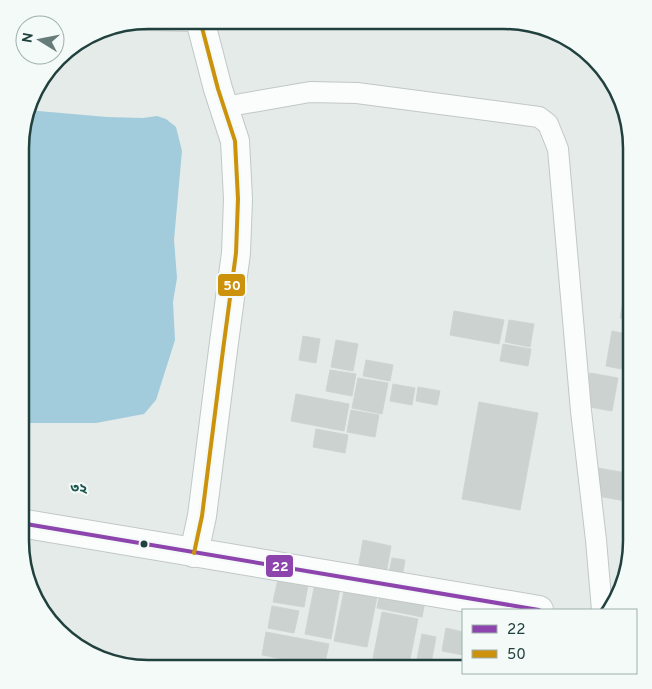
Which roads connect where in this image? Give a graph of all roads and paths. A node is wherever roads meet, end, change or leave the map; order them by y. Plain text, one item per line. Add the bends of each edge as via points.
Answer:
1 (202, 29) edge
2 (224, 107) junction
3 (29, 525) edge
4 (194, 553) junction
5 (533, 609) edge
6 (602, 609) edge

1 - 2 street
2 - 4 street via 235,141 236,253 202,516
2 - 6 street via 310,92 357,93 539,117 548,124 558,149
3 - 4 street
4 - 5 street

